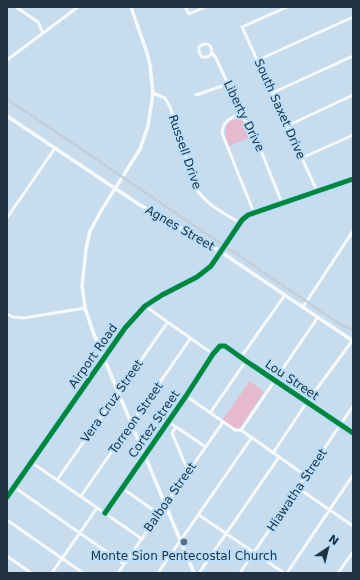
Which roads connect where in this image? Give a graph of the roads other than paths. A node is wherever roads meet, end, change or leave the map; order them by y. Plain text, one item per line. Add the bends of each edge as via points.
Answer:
1 (16, 7) edge
2 (78, 7) edge
3 (131, 7) edge
4 (185, 7) edge
5 (205, 7) edge
6 (285, 7) edge
7 (353, 17) edge
8 (43, 33) junction
9 (212, 53) junction
10 (353, 56) edge
11 (7, 60) edge
12 (258, 60) junction
13 (228, 84) junction
14 (153, 93) junction
15 (272, 93) junction
16 (196, 95) dead end
17 (353, 95) edge
18 (242, 114) junction
19 (7, 116) edge
20 (287, 126) junction
21 (353, 135) edge
22 (55, 148) junction
23 (302, 158) junction
24 (353, 179) edge
25 (115, 189) junction
26 (317, 191) junction
27 (282, 203) junction
28 (254, 213) junction
29 (7, 218) edge
30 (240, 223) junction
31 (353, 231) edge
32 (221, 252) junction
33 (284, 295) junction
34 (145, 306) junction
35 (303, 307) junction
36 (85, 308) junction
37 (7, 314) edge
38 (318, 317) junction
39 (167, 323) junction
40 (190, 339) junction
41 (353, 341) edge
42 (220, 346) joint
43 (213, 354) junction
44 (241, 357) junction
45 (104, 358) junction
46 (246, 361) junction
47 (275, 381) junction
48 (118, 392) junction
49 (186, 396) junction
50 (307, 402) junction
51 (353, 406) edge
52 (210, 413) junction
53 (168, 421) junction
54 (223, 422) junction
55 (340, 424) junction
56 (132, 425) junction
57 (176, 427) junction
58 (241, 430) junction
59 (353, 433) edge
60 (252, 437) junction
61 (206, 447) junction
62 (273, 453) junction
63 (144, 456) junction
64 (279, 457) junction
65 (31, 462) junction
66 (188, 471) junction
67 (353, 475) edge
68 (306, 476) junction
69 (57, 480) junction
70 (14, 487) junction
71 (122, 488) junction
72 (298, 488) junction
73 (7, 496) edge
74 (81, 496) junction
75 (165, 506) junction
76 (97, 508) junction
77 (330, 510) junction
78 (105, 513) junction
79 (159, 514) junction
80 (199, 515) junction
81 (7, 520) edge
82 (353, 526) edge
83 (80, 533) junction
84 (227, 533) junction
85 (142, 539) junction
86 (180, 542) junction
87 (353, 552) edge
88 (254, 553) junction
89 (7, 556) edge
90 (62, 559) junction
91 (124, 564) junction
92 (31, 573) edge
93 (52, 573) edge
94 (83, 573) edge
95 (118, 573) edge
96 (158, 573) edge
97 (194, 573) edge
98 (198, 573) edge
99 (240, 573) edge
100 (286, 573) edge
101 (338, 573) edge

1 - 8 street via 38,22
2 - 8 street
3 - 14 main road via 147,53
4 - 5 street via 189,14
6 - 12 street, South Saxet Drive via 242,27
7 - 12 street
8 - 11 street
9 - 9 street via 209,45 199,47 202,57 208,57
9 - 13 street, Liberty Drive
10 - 15 street
12 - 15 street, South Saxet Drive
13 - 16 street
13 - 18 street, Liberty Drive
14 - 25 main road via 148,126 140,149
14 - 30 street, Russell Drive via 165,98 170,107 198,192
15 - 20 street, South Saxet Drive
17 - 20 street
18 - 27 street, Liberty Drive via 253,131
18 - 28 street via 226,122 222,133
19 - 22 main road, Agnes Street
20 - 23 street, South Saxet Drive
21 - 23 street
22 - 25 main road, Agnes Street
22 - 29 street
23 - 26 street, South Saxet Drive
24 - 26 street
25 - 32 main road, Agnes Street
25 - 36 main road via 90,231 82,286
26 - 27 street
27 - 28 street
28 - 30 street
30 - 32 street, Airport Road
31 - 35 street
32 - 33 main road, Agnes Street
32 - 34 street, Airport Road via 211,266 197,277
33 - 35 main road, Agnes Street
33 - 44 street
34 - 39 street
34 - 45 street, Airport Road via 125,328
35 - 38 main road, Agnes Street
36 - 37 street via 24,318
36 - 45 main road
38 - 41 main road, Agnes Street
38 - 47 street
39 - 40 street
39 - 48 street, Vera Cruz Street
40 - 43 street
40 - 56 street, Torreon Street
41 - 50 street
42 - 43 street, Cortez Street
42 - 44 street, Lou Street via 225,346
43 - 49 street, Cortez Street
44 - 46 street, Lou Street
45 - 48 main road
45 - 65 street, Airport Road
46 - 47 street, Lou Street
46 - 52 street
47 - 50 street, Lou Street
47 - 58 street
48 - 56 main road
48 - 69 street, Vera Cruz Street
49 - 52 street
49 - 53 street, Cortez Street
50 - 55 street, Lou Street
50 - 62 street
51 - 55 street, Hiawatha Street
52 - 54 street
53 - 57 street
53 - 63 street, Cortez Street
54 - 58 street via 235,430
54 - 61 street, Balboa Street
55 - 59 street, Lou Street
55 - 68 street, Hiawatha Street
56 - 63 main road
56 - 74 street, Torreon Street
57 - 61 street
57 - 66 street via 172,433
58 - 60 street
60 - 62 street
60 - 80 street
61 - 66 street, Balboa Street
62 - 64 street
63 - 71 street, Cortez Street
63 - 75 main road
64 - 68 street
64 - 84 street
65 - 69 street
65 - 70 street, Airport Road
66 - 75 street, Balboa Street
67 - 77 street
68 - 72 street, Hiawatha Street
69 - 74 street
70 - 73 street, Airport Road
70 - 83 street
71 - 78 street, Cortez Street
71 - 79 street
72 - 77 street
72 - 88 street, Hiawatha Street
74 - 76 street
75 - 79 street, Balboa Street
75 - 86 main road
76 - 78 street
76 - 83 street
77 - 82 street
77 - 100 street
78 - 85 street
79 - 85 street, Balboa Street
80 - 84 street
80 - 86 street
81 - 90 street
83 - 90 street
83 - 91 street
84 - 88 street
84 - 98 street
85 - 91 street, Balboa Street
86 - 96 street
86 - 97 main road
87 - 101 street
88 - 99 street, Hiawatha Street
88 - 100 street
89 - 92 street
90 - 93 street
90 - 94 street
91 - 95 street, Balboa Street

